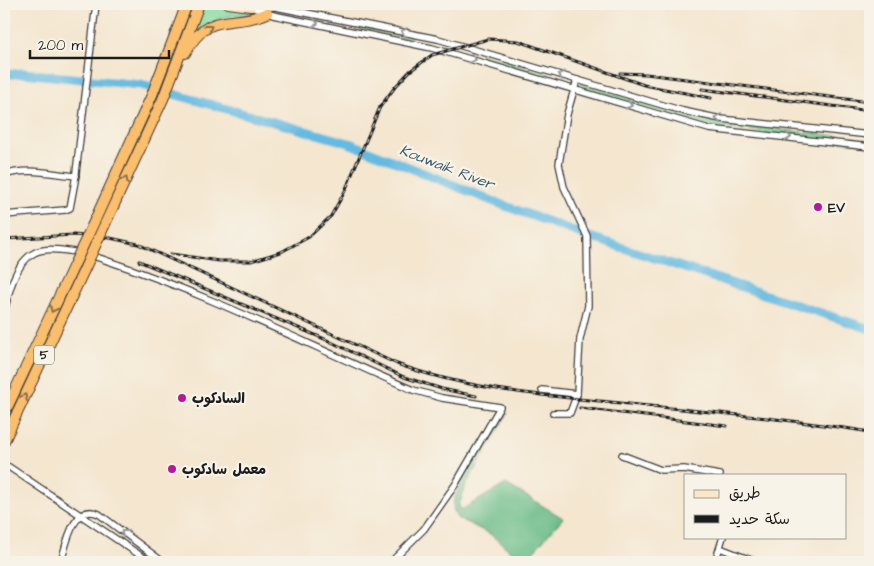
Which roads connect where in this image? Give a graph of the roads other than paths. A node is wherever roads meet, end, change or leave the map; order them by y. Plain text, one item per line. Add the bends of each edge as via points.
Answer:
1 (96, 4) edge
2 (228, 4) edge
3 (186, 7) edge
4 (251, 7) junction
5 (197, 8) edge
6 (267, 13) junction
7 (165, 78) junction
8 (577, 80) junction
9 (574, 89) junction
10 (870, 135) edge
11 (870, 147) edge
12 (4, 175) edge
13 (76, 176) junction
14 (4, 214) edge
15 (100, 222) junction
16 (4, 313) edge
17 (542, 390) dead end
18 (577, 394) junction
19 (553, 413) dead end
20 (4, 414) edge
21 (4, 441) edge
22 (622, 455) dead end
23 (9, 467) dead end
24 (714, 474) edge
25 (82, 514) junction
26 (723, 538) edge
27 (720, 548) junction
28 (61, 562) edge
29 (150, 562) edge
30 (163, 562) edge
31 (391, 562) edge
32 (715, 562) edge
33 (756, 562) edge

1 - 13 street
2 - 4 main road
3 - 7 highway, 5
4 - 6 street
8 -> 4 street via 438,39 276,7
5 - 7 highway, 5
7 -> 6 highway via 190,44 213,24 225,20 251,20
6 -> 9 street via 432,48
7 - 15 highway, 5 via 152,95
15 -> 7 highway, 5 via 163,99
8 - 9 street
10 -> 8 street via 721,119
9 -> 11 street via 709,129
9 - 18 street via 560,164 564,187 587,236 588,306 580,338
12 - 13 street via 29,171
13 - 14 street via 70,208
15 -> 20 highway, 5, bridge via 74,265
21 -> 15 highway, 5, bridge via 84,270
16 - 31 street via 16,275 34,252 67,251 107,260 186,291 413,390 500,407 455,485 424,529
17 - 18 street
18 - 19 street via 570,413
22 - 24 street via 661,470 684,469
23 - 25 street
25 - 28 street via 74,523
25 - 29 street
30 -> 25 street via 99,514 91,511
26 - 27 street
27 - 32 street
27 - 33 street

